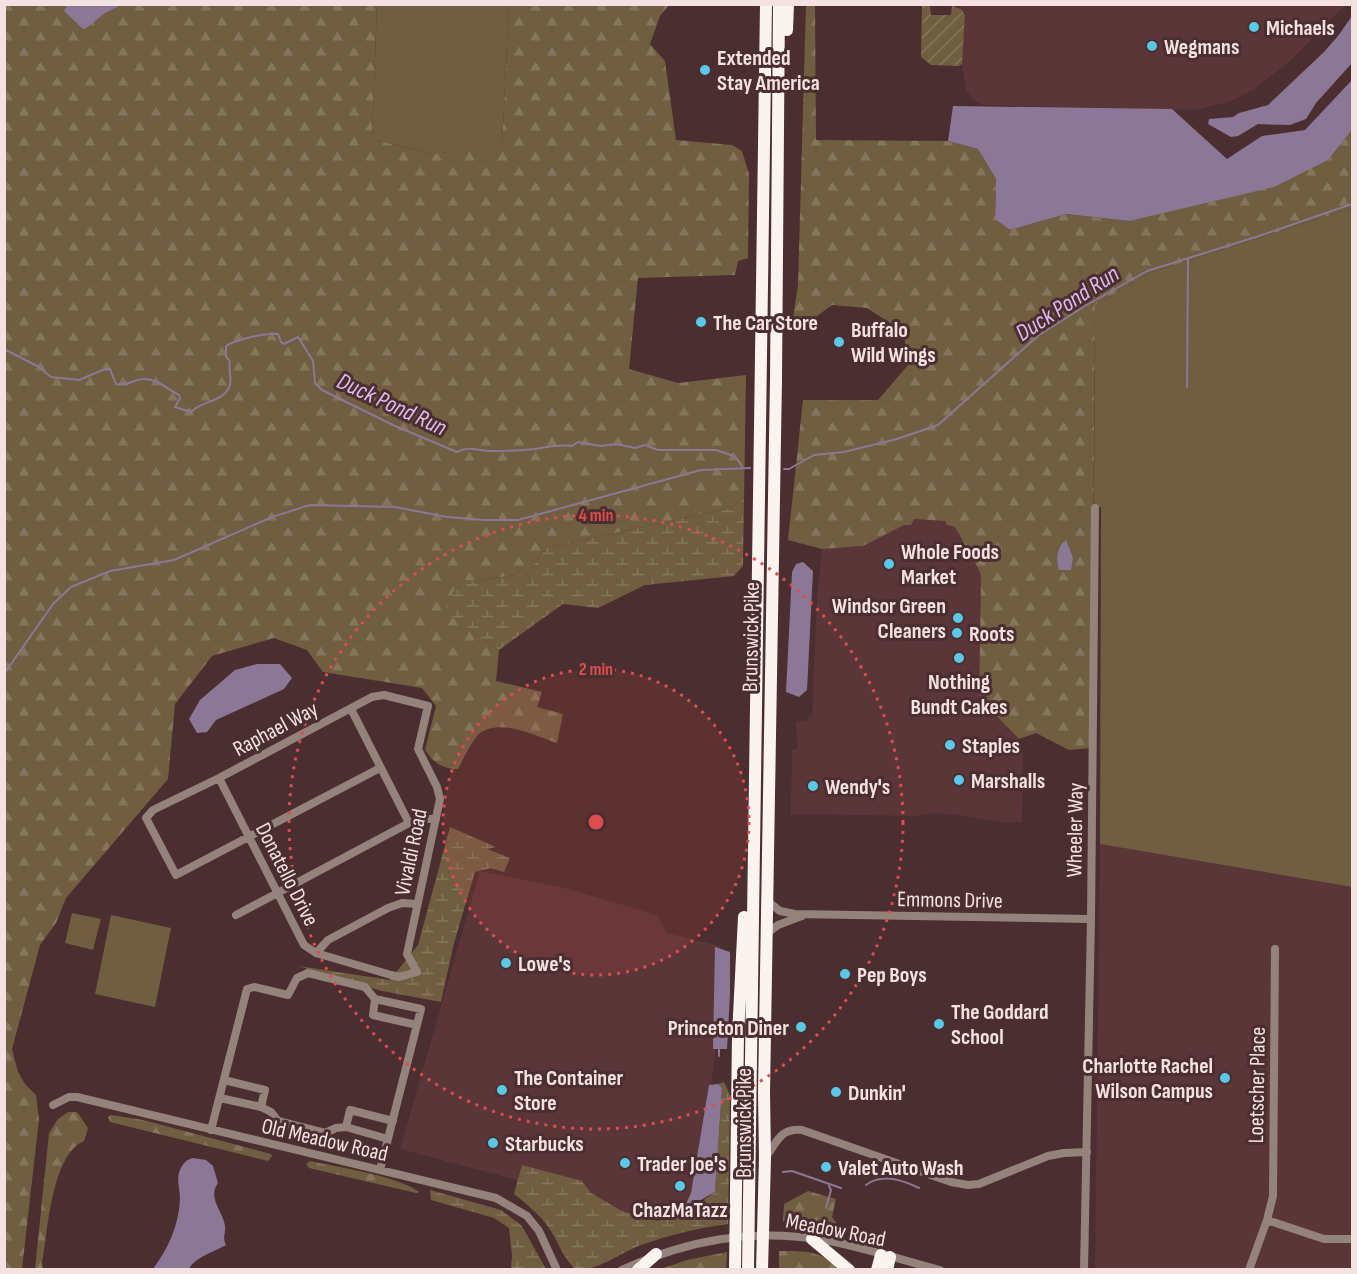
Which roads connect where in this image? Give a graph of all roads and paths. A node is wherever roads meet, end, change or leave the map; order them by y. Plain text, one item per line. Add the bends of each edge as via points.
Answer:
1 (766, 4) edge
2 (779, 4) edge
3 (788, 4) edge
4 (780, 100) junction
5 (1095, 508) dead end
6 (428, 706) joint
7 (351, 709) junction
8 (380, 768) junction
9 (219, 778) junction
10 (436, 819) junction
11 (409, 823) junction
12 (248, 837) junction
13 (754, 854) junction
14 (278, 893) junction
15 (767, 901) junction
16 (417, 904) junction
17 (808, 914) junction
18 (236, 915) dead end
19 (1091, 919) junction
20 (766, 934) junction
21 (1275, 949) dead end
22 (316, 953) junction
23 (417, 972) joint
24 (375, 999) junction
25 (417, 1025) junction
26 (224, 1080) junction
27 (220, 1098) junction
28 (53, 1105) dead end
29 (261, 1107) junction
30 (393, 1121) junction
31 (346, 1127) junction
32 (212, 1130) junction
33 (388, 1139) junction
34 (1087, 1152) junction
35 (765, 1158) junction
36 (381, 1170) junction
37 (1267, 1220) junction
38 (812, 1239) junction
39 (1353, 1239) edge
40 (656, 1254) junction
41 (886, 1261) edge
42 (557, 1269) edge
43 (622, 1269) edge
44 (638, 1269) edge
45 (735, 1269) edge
46 (748, 1269) edge
47 (764, 1269) edge
48 (849, 1269) edge
49 (877, 1269) edge
50 (940, 1269) edge
51 (1084, 1269) edge
52 (1249, 1269) edge

1 - 13 highway, Brunswick Pike
2 - 4 highway, Brunswick Pike
3 - 4 highway
4 - 15 highway, Brunswick Pike
5 - 19 street, Wheeler Way
6 - 7 street, Raphael Way via 384,696 372,697
6 - 10 street, Vivaldi Road via 418,749 437,787 440,799
7 - 8 street
7 - 9 street, Raphael Way
8 - 11 street
8 - 12 street
9 - 12 street, Donatello Drive
9 - 12 street, Raphael Way via 153,810 146,818 176,875
10 - 11 street
10 - 16 street, Vivaldi Road
11 - 14 street
12 - 14 street, Donatello Drive
13 - 45 highway via 740,980
13 - 46 highway, Brunswick Pike
14 - 18 street
14 - 22 street, Donatello Drive via 304,945
15 - 17 street, Emmons Drive via 780,911
15 - 20 highway, Brunswick Pike
16 - 22 street via 402,903 388,908 328,940
16 - 23 street, Vivaldi Road via 407,954
17 - 19 street, Emmons Drive
17 - 20 street, Emmons Drive via 777,925
19 - 34 street, Wheeler Way
20 - 35 highway, Brunswick Pike
21 - 37 street, Loetscher Place via 1272,1196
22 - 23 street, Donatello Drive via 391,975
24 - 25 street via 373,1015
24 - 25 street via 421,1009
24 - 26 street via 365,987 308,973 297,978 288,995 247,989
25 - 30 street
26 - 27 street
26 - 29 street via 265,1090
27 - 29 street
27 - 32 street
28 - 32 street, Old Meadow Road via 77,1097
29 - 31 street via 278,1121 325,1133
30 - 31 street via 350,1110
30 - 33 street
31 - 33 street
32 - 36 street, Old Meadow Road
33 - 36 street
34 - 35 street via 1054,1155 989,1182 968,1185 802,1130 782,1133
34 - 51 street, Wheeler Way
35 - 47 highway, Brunswick Pike
36 - 42 street, Old Meadow Road via 496,1198 518,1209 539,1232
37 - 39 street via 1324,1239
37 - 52 street, Loetscher Place
38 - 40 street, Meadow Road via 719,1239
38 - 41 street, Meadow Road
38 - 48 highway
40 - 43 street, Meadow Road
40 - 44 highway
41 - 49 highway
41 - 50 street, Meadow Road

